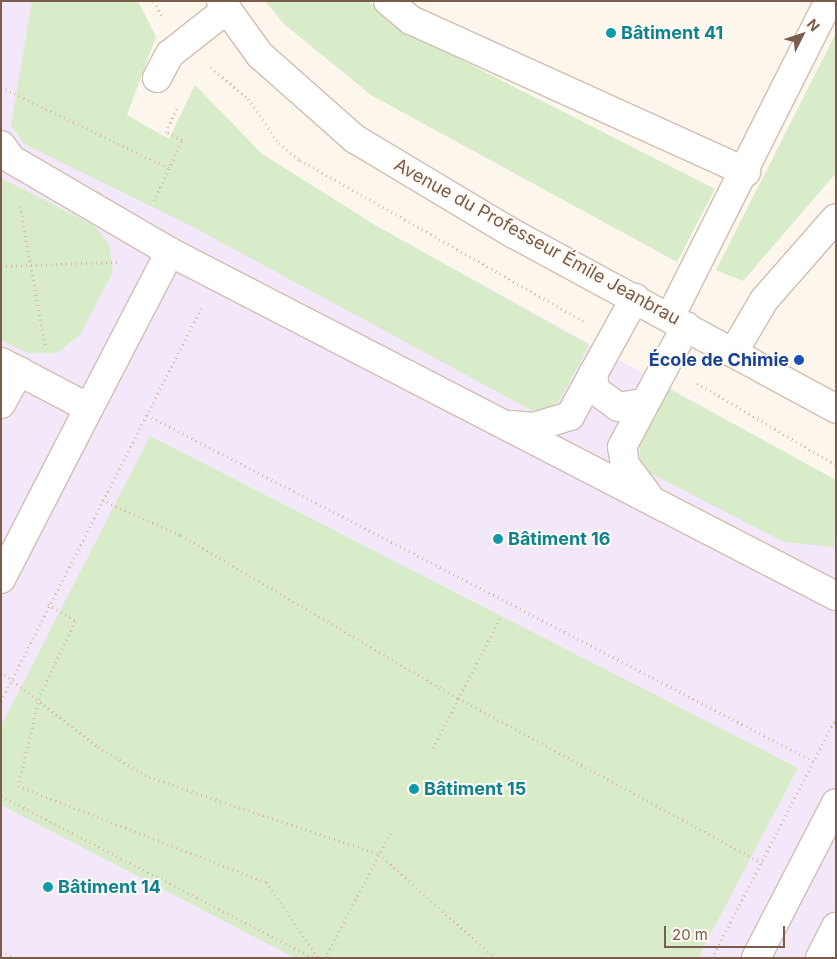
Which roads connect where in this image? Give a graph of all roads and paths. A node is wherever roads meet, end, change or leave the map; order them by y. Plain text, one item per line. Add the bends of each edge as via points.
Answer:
1 (388, 1) edge
2 (829, 1) edge
3 (223, 6) edge
4 (157, 78) dead end
5 (1, 87) edge
6 (177, 110) dead end
7 (6, 152) edge
8 (171, 168) junction
9 (746, 172) junction
10 (836, 218) edge
11 (139, 232) junction
12 (170, 252) junction
13 (1, 266) edge
14 (30, 267) junction
15 (218, 275) junction
16 (635, 298) junction
17 (678, 322) junction
18 (733, 353) junction
19 (10, 366) edge
20 (593, 373) junction
21 (54, 390) junction
22 (644, 403) junction
23 (1, 404) edge
24 (90, 408) junction
25 (836, 409) edge
26 (147, 415) junction
27 (507, 425) junction
28 (102, 500) junction
29 (653, 501) junction
30 (1, 579) edge
31 (836, 596) edge
32 (48, 604) junction
33 (501, 616) dead end
34 (1, 671) edge
35 (13, 678) junction
36 (39, 698) junction
37 (458, 698) junction
38 (1, 701) edge
39 (836, 718) edge
40 (433, 748) dead end
41 (813, 761) junction
42 (1, 796) edge
43 (836, 803) edge
44 (392, 830) dead end
45 (379, 854) junction
46 (760, 862) junction
47 (797, 878) junction
48 (836, 928) edge
49 (1, 951) edge
50 (15, 958) edge
51 (313, 958) edge
52 (319, 958) edge
53 (325, 958) edge
54 (495, 958) edge
55 (712, 958) edge
56 (756, 958) edge
57 (820, 958) edge

1 - 9 street via 411,20
2 - 9 street
3 - 4 street via 177,64
3 - 16 street, Avenue du Professeur Émile Jeanbrau via 293,88 355,139 514,234
5 - 8 path
6 - 8 path via 166,132 182,140
7 - 11 street
7 - 14 path
8 - 11 path
9 - 17 street
10 - 18 street via 764,300
11 - 12 street
11 - 14 path via 116,264
12 - 15 street
12 - 24 street
13 - 14 path
14 - 21 path
15 - 26 path
15 - 27 street
16 - 17 street, Avenue du Professeur Émile Jeanbrau
16 - 20 street
17 - 18 street, Avenue du Professeur Émile Jeanbrau
17 - 22 street
18 - 25 street, Avenue du Professeur Émile Jeanbrau
19 - 21 street
19 - 23 street
20 - 22 street via 595,390 612,404 628,409
20 - 27 street via 570,416 534,426
21 - 24 street
22 - 29 street via 622,447 625,466
24 - 30 street
26 - 28 path
26 - 41 path
27 - 29 street
28 - 32 path
28 - 37 path via 181,535
29 - 31 street
32 - 35 path
32 - 36 path via 75,621
33 - 37 path
34 - 35 path
35 - 36 path
35 - 38 path
36 - 45 path via 98,747 149,777
36 - 52 path via 18,786 266,882
37 - 40 path
37 - 46 path
39 - 41 path
41 - 46 path
42 - 51 path
43 - 47 street
44 - 45 path
45 - 53 path
45 - 54 path
46 - 47 path
46 - 55 path
47 - 56 street
48 - 57 street
49 - 50 path

